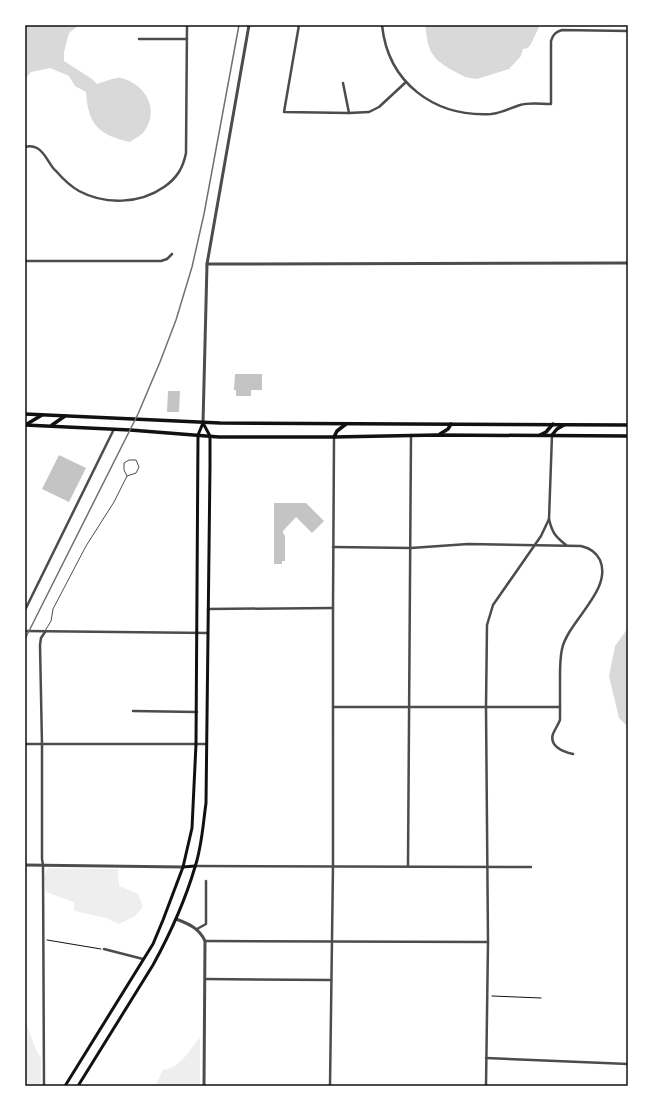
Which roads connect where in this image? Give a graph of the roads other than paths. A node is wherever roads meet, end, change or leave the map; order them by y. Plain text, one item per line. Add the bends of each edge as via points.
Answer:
1 (187, 25) edge
2 (249, 25) edge
3 (299, 25) edge
4 (382, 25) edge
5 (628, 31) edge
6 (139, 39) dead end
7 (187, 39) junction
8 (406, 82) junction
9 (343, 83) dead end
10 (349, 113) junction
11 (25, 148) edge
12 (172, 254) dead end
13 (25, 262) edge
14 (628, 263) edge
15 (207, 264) junction
16 (25, 414) edge
17 (42, 415) junction
18 (66, 416) junction
19 (203, 423) junction
20 (347, 424) junction
21 (452, 424) junction
22 (553, 424) junction
23 (564, 424) junction
24 (26, 425) edge
25 (628, 425) edge
26 (52, 426) junction
27 (115, 429) junction
28 (198, 435) junction
29 (411, 435) junction
30 (437, 435) junction
31 (539, 435) junction
32 (552, 435) junction
33 (210, 436) junction
34 (628, 436) edge
35 (334, 437) junction
36 (126, 476) junction
37 (549, 519) junction
38 (535, 545) junction
39 (566, 545) junction
40 (333, 547) junction
41 (411, 548) junction
42 (333, 608) junction
43 (208, 609) junction
44 (25, 610) edge
45 (25, 631) edge
46 (45, 632) junction
47 (196, 633) junction
48 (208, 633) junction
49 (333, 707) junction
50 (410, 707) junction
51 (486, 707) junction
52 (560, 707) junction
53 (133, 711) dead end
54 (197, 712) junction
55 (25, 744) edge
56 (196, 744) junction
57 (207, 744) junction
58 (42, 745) junction
59 (573, 754) dead end
60 (25, 865) edge
61 (43, 865) junction
62 (195, 866) junction
63 (333, 866) junction
64 (408, 866) junction
65 (183, 867) junction
66 (487, 867) junction
67 (531, 867) dead end
68 (206, 880) dead end
69 (176, 919) junction
70 (197, 929) junction
71 (205, 941) junction
72 (331, 942) junction
73 (488, 942) junction
74 (104, 950) road end
75 (143, 958) junction
76 (205, 979) junction
77 (331, 980) junction
78 (486, 1058) junction
79 (628, 1064) edge
80 (44, 1086) edge
81 (65, 1086) edge
82 (78, 1086) edge
83 (204, 1086) edge
84 (330, 1086) edge
85 (486, 1086) edge

1 - 7 street
2 - 15 street
3 - 10 street via 284,112
4 - 8 street via 392,61
5 - 8 street via 562,30 554,34 551,42 551,104 521,104 492,114 469,113 433,102
6 - 7 street
7 - 11 street via 186,153 179,173 162,189 128,200 112,201 95,197 79,191 66,182 37,148
8 - 10 street via 379,107 363,113
9 - 10 street
12 - 13 street via 161,261
14 - 15 street
15 - 19 street
16 - 17 main road
17 - 18 main road
17 - 24 main road
18 - 19 main road
18 - 26 main road
19 - 20 main road
19 - 28 main road
19 - 33 main road
20 - 21 main road
20 - 35 main road
21 - 22 main road
21 - 30 main road
22 - 23 main road
22 - 31 main road
23 - 25 main road
23 - 32 main road
24 - 26 main road
26 - 27 main road
27 - 28 main road
27 - 44 street
28 - 33 main road
28 - 47 main road
29 - 30 main road
29 - 35 main road
29 - 41 street
30 - 31 main road
31 - 32 main road
32 - 34 main road
32 - 37 street
33 - 35 main road
33 - 43 main road
35 - 40 street
36 - 36 lane via 136,473 139,467 136,460 124,463
36 - 46 lane via 53,609 52,621
37 - 38 street
37 - 39 street via 552,530
38 - 39 street
38 - 41 street via 468,544
38 - 51 street via 488,616
39 - 52 street via 581,546 595,552 603,573 587,607 566,637 562,649
40 - 41 street
40 - 42 street
41 - 50 street
42 - 43 street
42 - 49 street
43 - 48 main road
45 - 46 street
46 - 47 street
46 - 58 street via 40,645
47 - 48 street
47 - 54 main road
48 - 57 main road
49 - 50 street
49 - 63 street
50 - 51 street
50 - 64 street
51 - 52 street
51 - 66 street
52 - 59 street via 560,720 552,737 559,749
53 - 54 street
54 - 56 main road
55 - 58 street
56 - 57 street
56 - 58 street
56 - 65 main road via 192,828
57 - 62 main road via 206,803 202,838
58 - 61 street
60 - 61 street
61 - 65 street
61 - 80 street
62 - 63 street
62 - 65 main road
62 - 69 main road
63 - 64 street
63 - 72 street
64 - 66 street
65 - 75 main road via 153,944
66 - 67 street
66 - 73 street
68 - 70 street via 206,924
69 - 70 street
69 - 82 main road via 153,965
70 - 71 street
71 - 72 street
71 - 76 street
72 - 73 street
72 - 77 street
73 - 78 street
74 - 75 street
75 - 81 main road
76 - 77 street
76 - 83 street
77 - 84 street
78 - 79 street
78 - 85 street

